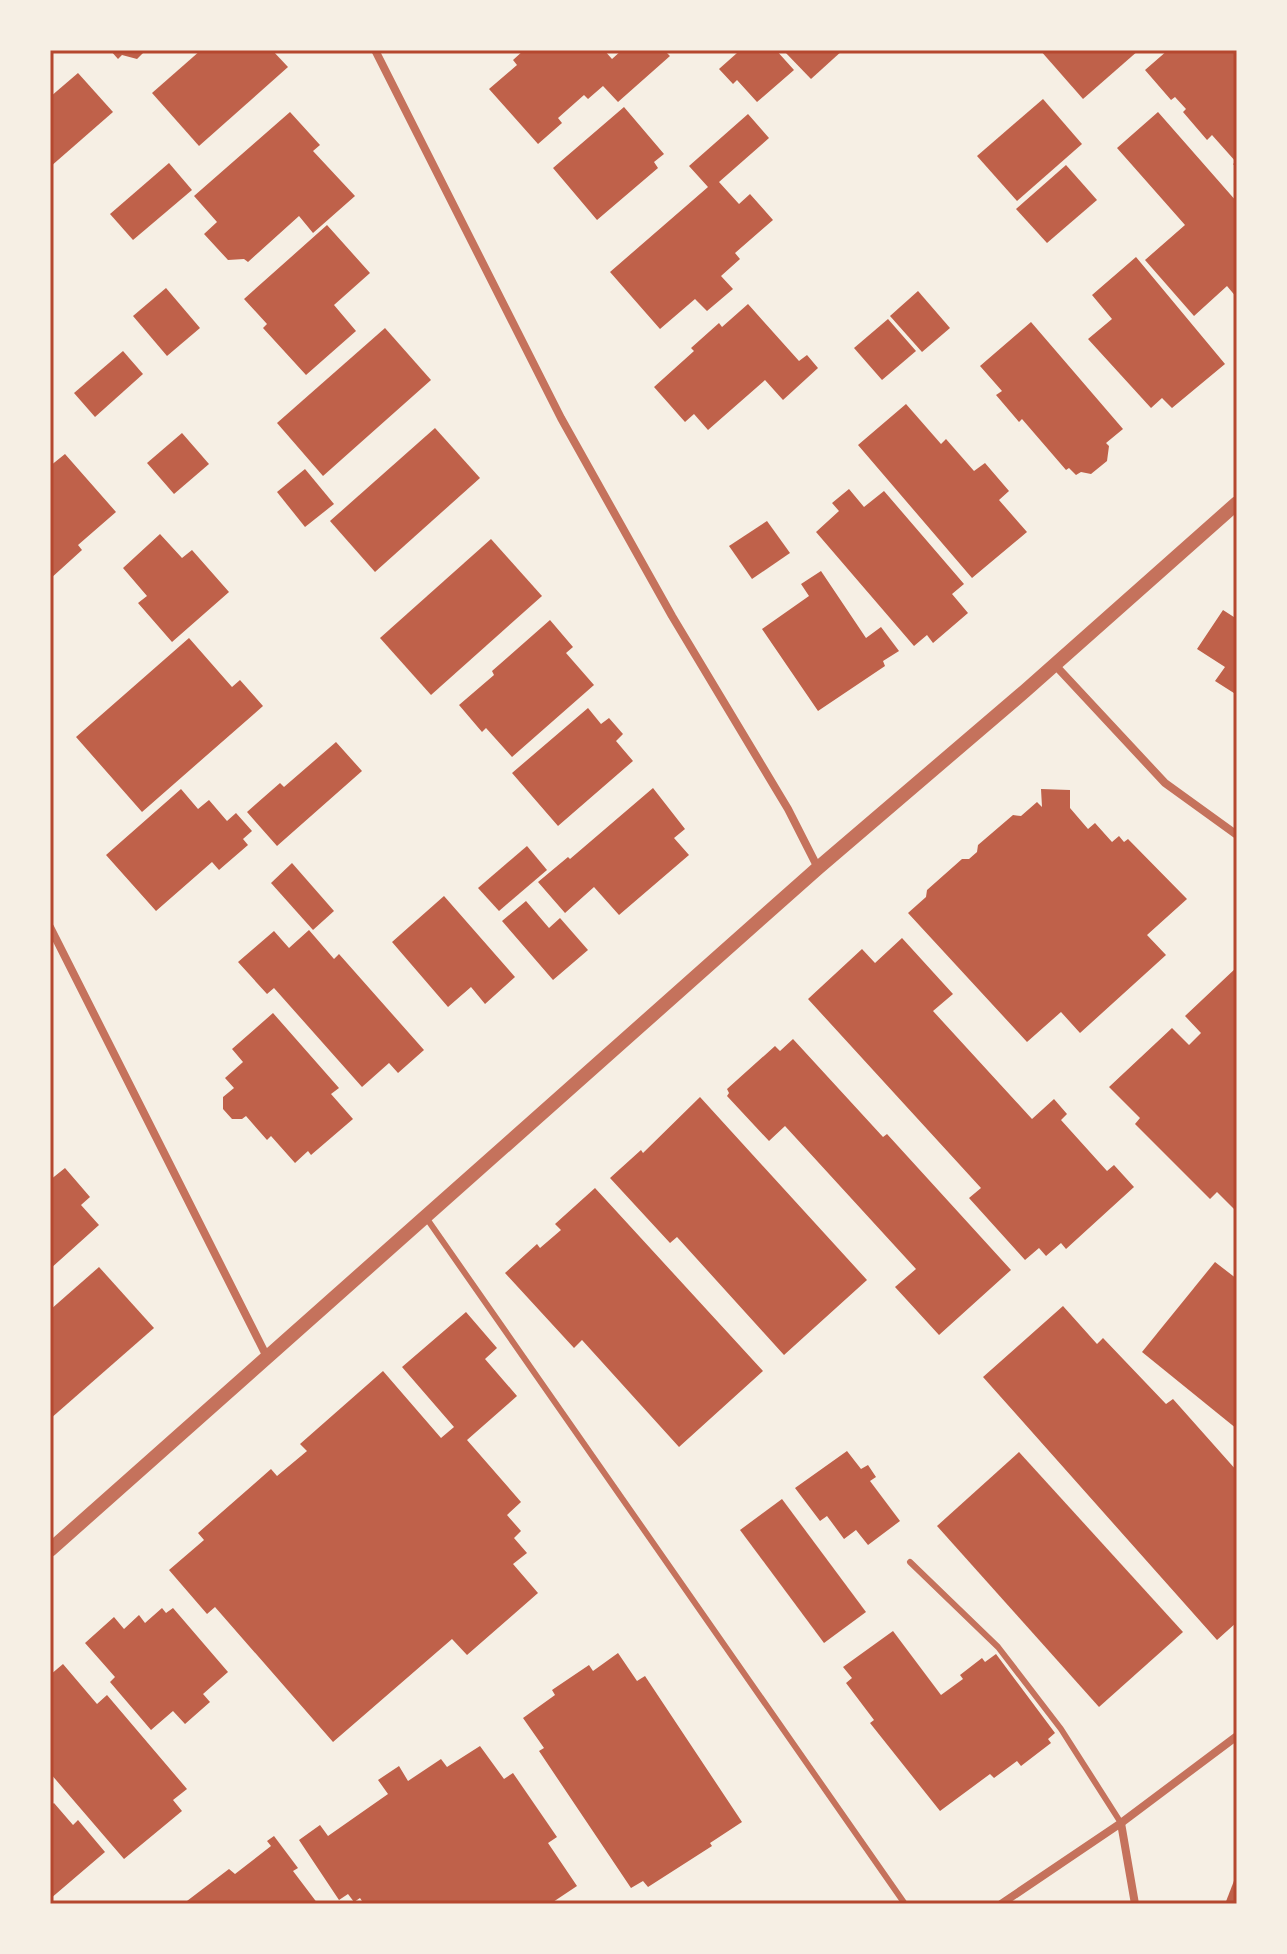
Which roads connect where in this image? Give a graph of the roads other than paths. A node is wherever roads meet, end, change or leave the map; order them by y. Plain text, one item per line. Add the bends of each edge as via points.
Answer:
1 (375, 50) edge
2 (1237, 503) edge
3 (1055, 665) junction
4 (1237, 835) edge
5 (818, 868) junction
6 (50, 927) edge
7 (425, 1216) junction
8 (267, 1357) junction
9 (50, 1550) edge
10 (910, 1562) dead end
11 (1237, 1736) edge
12 (1121, 1823) junction
13 (905, 1904) edge
14 (1001, 1904) edge
15 (1135, 1904) edge

1 - 5 street via 561,418
2 - 3 street
3 - 4 street via 1165,783
3 - 5 street
5 - 7 street
6 - 8 street
7 - 8 street
7 - 13 lane
8 - 9 street
10 - 12 lane via 998,1647 1061,1729
11 - 12 street
12 - 14 street
12 - 15 street

